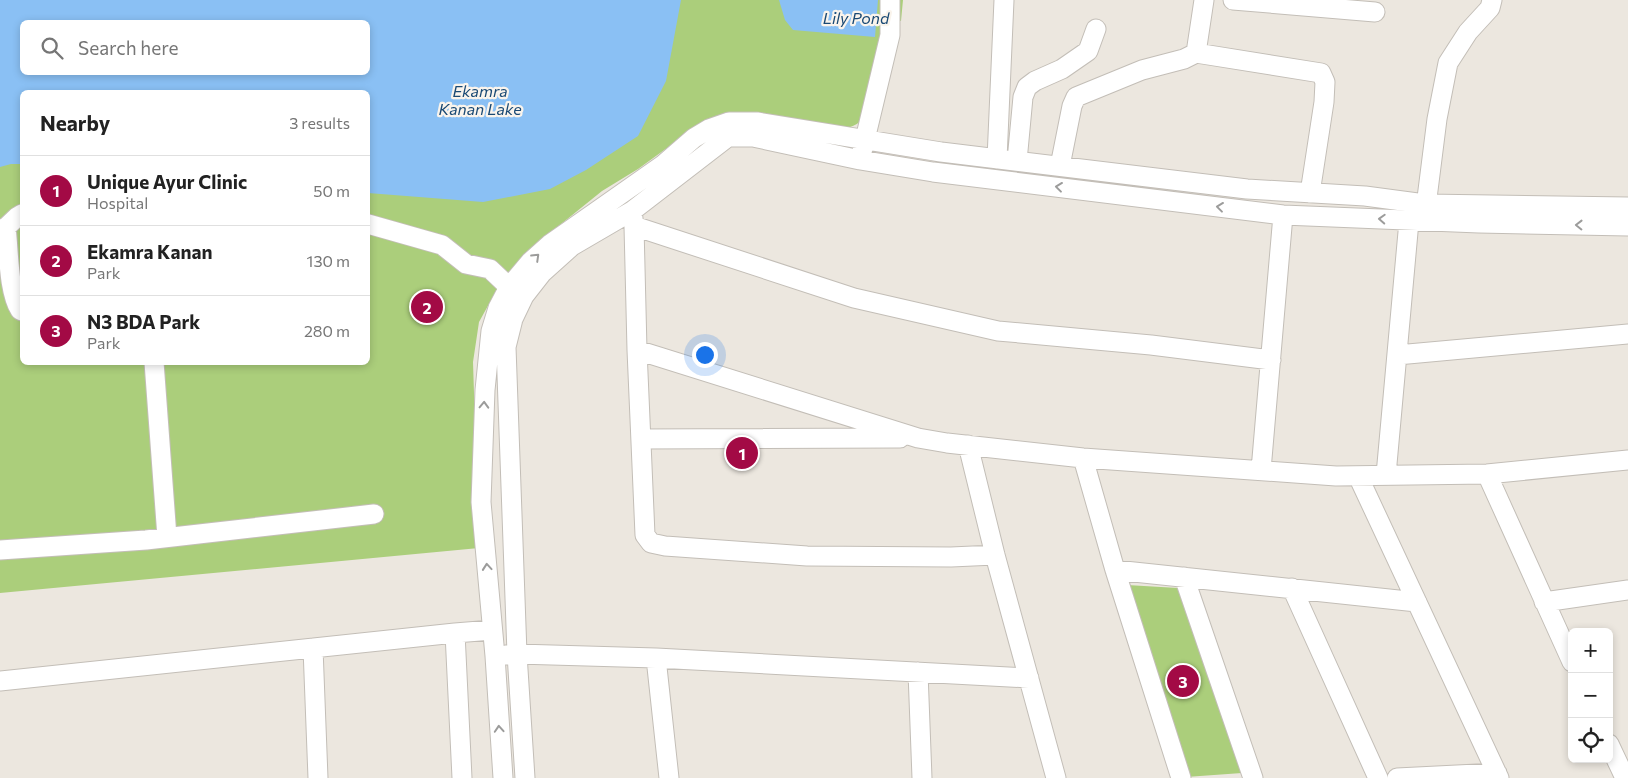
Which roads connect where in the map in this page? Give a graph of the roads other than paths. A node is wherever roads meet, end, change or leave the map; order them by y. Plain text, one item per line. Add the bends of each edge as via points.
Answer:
1 (890, 0) edge
2 (1004, 0) edge
3 (1204, 0) edge
4 (1234, 0) edge
5 (1492, 0) edge
6 (1375, 12) dead end
7 (1096, 29) dead end
8 (1196, 53) junction
9 (865, 139) junction
10 (998, 159) junction
11 (860, 160) junction
12 (1018, 161) junction
13 (1060, 166) junction
14 (1310, 193) junction
15 (1628, 207) edge
16 (1283, 215) junction
17 (1420, 215) junction
18 (20, 216) edge
19 (633, 218) junction
20 (370, 225) edge
21 (1628, 226) edge
22 (3, 230) edge
23 (509, 287) junction
24 (20, 310) edge
25 (1628, 334) edge
26 (637, 350) junction
27 (1396, 355) junction
28 (1271, 360) junction
29 (154, 365) edge
30 (918, 438) junction
31 (641, 439) junction
32 (968, 445) junction
33 (1083, 458) junction
34 (1628, 460) edge
35 (1262, 470) junction
36 (1487, 474) junction
37 (1386, 475) junction
38 (1358, 476) junction
39 (374, 514) dead end
40 (168, 538) junction
41 (0, 550) edge
42 (995, 554) junction
43 (1115, 570) junction
44 (1184, 577) junction
45 (1292, 588) junction
46 (1628, 590) edge
47 (1417, 602) junction
48 (1544, 602) junction
49 (492, 630) junction
50 (456, 633) junction
51 (312, 648) junction
52 (1568, 653) edge
53 (517, 654) junction
54 (495, 656) junction
55 (656, 658) junction
56 (918, 672) junction
57 (1029, 678) junction
58 (0, 682) edge
59 (1613, 752) edge
60 (1498, 775) edge
61 (318, 778) edge
62 (462, 778) edge
63 (503, 778) edge
64 (525, 778) edge
65 (669, 778) edge
66 (922, 778) edge
67 (1056, 778) edge
68 (1180, 778) edge
69 (1253, 778) edge
70 (1378, 778) edge
71 (1397, 778) edge
72 (1625, 778) edge

1 - 9 street via 890,35
2 - 10 street
3 - 8 street
4 - 6 street
5 - 17 street via 1490,8 1468,32 1448,63
7 - 12 street via 1088,51 1027,87 1023,97
8 - 13 street via 1184,60 1142,70 1076,98
8 - 14 street via 1321,73 1325,82 1324,102
9 - 10 street
9 - 11 street
23 -> 9 street via 531,260 550,244 709,129 729,122 758,122
10 - 12 street
16 -> 11 street
11 - 19 street via 753,137 728,137
12 - 13 street
13 - 14 street via 1247,189
14 - 17 street via 1366,196
15 - 17 street
17 -> 16 street
16 - 28 street
21 -> 17 street
17 - 27 street
18 - 22 street
19 - 26 street
19 - 28 street via 854,298 998,331
19 - 53 street via 572,246 542,273 524,296 513,320 506,347
20 - 23 street via 442,245 466,264 490,269
22 - 24 street via 15,303
49 -> 23 street via 481,502 485,390 491,331
25 - 27 street
26 - 30 street
26 - 31 street
27 - 37 street
28 - 35 street
29 - 40 street
30 - 31 street
30 - 32 street
31 - 42 street via 645,535 651,543 807,556 951,557
32 - 33 street
32 - 42 street
33 - 35 street
33 - 43 street
34 - 36 street
35 - 38 street
36 - 37 street
36 - 48 street
37 - 38 street
38 - 47 street
39 - 40 street
40 - 41 street
42 - 57 street
43 - 44 street
43 - 68 street
44 - 45 street
44 - 69 street
45 - 47 street
45 - 70 street
46 - 48 street
47 - 60 street
48 - 52 street
49 - 50 street
49 - 54 street
50 - 51 street
50 - 62 street
51 - 58 street
51 - 61 street
53 - 54 street
53 - 55 street
53 - 64 street
63 -> 54 street
55 - 56 street
55 - 65 street
56 - 57 street
56 - 66 street
57 - 67 street
59 - 72 street
60 - 71 street

